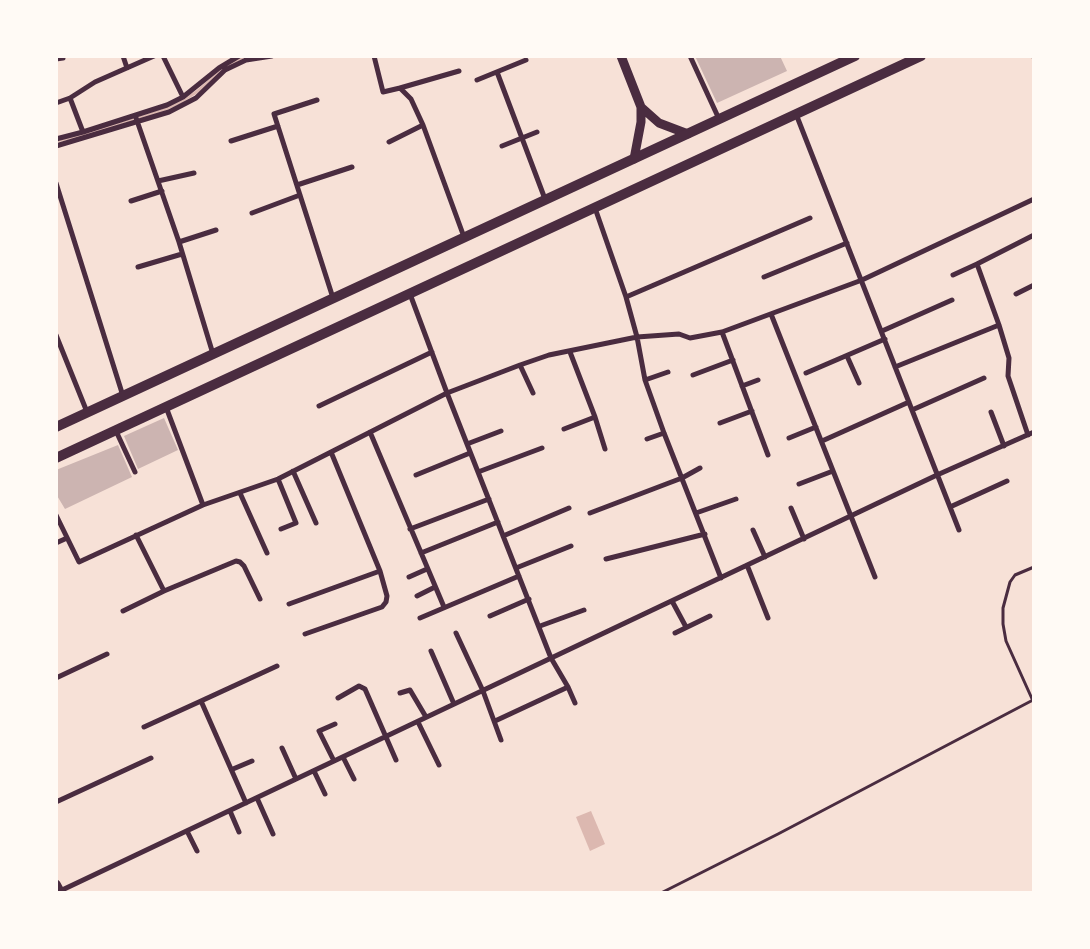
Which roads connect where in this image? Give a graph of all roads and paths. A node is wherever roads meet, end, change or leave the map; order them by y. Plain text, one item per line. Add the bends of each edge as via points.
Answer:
1 (124, 56) edge
2 (154, 56) edge
3 (163, 56) edge
4 (239, 56) edge
5 (272, 56) edge
6 (374, 56) edge
7 (621, 56) edge
8 (690, 56) edge
9 (855, 56) edge
10 (921, 56) edge
11 (63, 58) dead end
12 (56, 60) edge
13 (526, 60) dead end
14 (127, 68) junction
15 (459, 71) dead end
16 (497, 72) junction
17 (477, 80) dead end
18 (400, 88) junction
19 (183, 97) junction
20 (70, 98) junction
21 (316, 100) dead end
22 (56, 103) edge
23 (641, 107) junction
24 (796, 114) junction
25 (137, 118) junction
26 (720, 119) junction
27 (278, 126) junction
28 (423, 126) junction
29 (83, 132) junction
30 (537, 132) dead end
31 (688, 134) junction
32 (522, 137) junction
33 (56, 139) edge
34 (231, 141) dead end
35 (389, 142) dead end
36 (56, 146) edge
37 (502, 146) dead end
38 (634, 159) junction
39 (352, 167) dead end
40 (194, 173) dead end
41 (158, 181) junction
42 (56, 183) edge
43 (297, 185) junction
44 (162, 191) junction
45 (300, 195) junction
46 (1034, 199) edge
47 (546, 200) junction
48 (131, 201) dead end
49 (595, 208) junction
50 (252, 213) dead end
51 (810, 218) dead end
52 (216, 230) dead end
53 (1034, 235) edge
54 (464, 237) junction
55 (179, 242) junction
56 (847, 243) junction
57 (182, 254) junction
58 (977, 264) junction
59 (138, 267) dead end
60 (953, 275) dead end
61 (764, 277) dead end
62 (862, 280) junction
63 (1034, 285) edge
64 (410, 294) junction
65 (1016, 294) dead end
66 (626, 297) junction
67 (333, 298) junction
68 (952, 300) dead end
69 (771, 314) junction
70 (999, 324) junction
71 (882, 331) junction
72 (722, 332) junction
73 (56, 335) edge
74 (637, 337) junction
75 (885, 339) junction
76 (432, 352) junction
77 (570, 352) junction
78 (213, 354) junction
79 (847, 356) junction
80 (733, 360) junction
81 (520, 364) junction
82 (895, 366) junction
83 (668, 372) dead end
84 (806, 373) dead end
85 (693, 375) dead end
86 (984, 378) dead end
87 (645, 380) junction
88 (758, 380) dead end
89 (859, 383) dead end
90 (742, 386) junction
91 (447, 393) junction
92 (533, 393) dead end
93 (124, 396) junction
94 (909, 402) junction
95 (319, 406) dead end
96 (166, 407) junction
97 (912, 410) junction
98 (752, 411) junction
99 (87, 412) junction
100 (991, 412) dead end
101 (595, 417) junction
102 (720, 423) dead end
103 (56, 427) edge
104 (816, 427) junction
105 (564, 429) dead end
106 (501, 430) dead end
107 (116, 431) junction
108 (370, 432) junction
109 (664, 432) junction
110 (1034, 432) edge
111 (1028, 435) junction
112 (789, 438) dead end
113 (647, 439) dead end
114 (822, 441) junction
115 (467, 444) junction
116 (1004, 446) junction
117 (542, 448) dead end
118 (605, 449) dead end
119 (331, 452) junction
120 (470, 453) junction
121 (768, 455) dead end
122 (56, 458) edge
123 (700, 468) dead end
124 (292, 471) junction
125 (833, 471) junction
126 (135, 472) dead end
127 (478, 472) junction
128 (416, 475) dead end
129 (937, 475) junction
130 (682, 478) junction
131 (278, 479) junction
132 (1007, 481) dead end
133 (799, 484) dead end
134 (240, 493) junction
135 (489, 499) junction
136 (736, 499) dead end
137 (203, 505) junction
138 (569, 508) dead end
139 (791, 508) dead end
140 (950, 508) junction
141 (590, 513) dead end
142 (696, 513) junction
143 (56, 515) edge
144 (852, 516) junction
145 (498, 522) junction
146 (316, 523) dead end
147 (410, 529) junction
148 (281, 530) dead end
149 (753, 530) dead end
150 (959, 530) dead end
151 (704, 534) junction
152 (136, 535) junction
153 (503, 536) junction
154 (67, 538) junction
155 (804, 538) junction
156 (56, 543) edge
157 (571, 546) dead end
158 (267, 553) dead end
159 (421, 553) junction
160 (765, 557) junction
161 (606, 559) dead end
162 (747, 565) junction
163 (1034, 567) edge
164 (516, 568) junction
165 (428, 570) junction
166 (380, 571) junction
167 (519, 576) junction
168 (409, 577) dead end
169 (875, 577) dead end
170 (721, 578) junction
171 (435, 587) junction
172 (164, 591) junction
173 (417, 596) dead end
174 (260, 599) dead end
175 (529, 600) junction
176 (672, 601) junction
177 (289, 604) dead end
178 (444, 607) junction
179 (584, 610) dead end
180 (123, 611) dead end
181 (490, 616) dead end
182 (710, 616) dead end
183 (420, 618) dead end
184 (768, 618) dead end
185 (540, 626) junction
186 (686, 627) junction
187 (456, 633) dead end
188 (675, 633) dead end
189 (305, 634) dead end
190 (431, 651) dead end
191 (107, 654) dead end
192 (551, 658) junction
193 (277, 666) dead end
194 (56, 678) edge
195 (568, 687) junction
196 (483, 691) junction
197 (400, 693) dead end
198 (338, 698) dead end
199 (201, 701) junction
200 (1033, 701) edge
201 (575, 703) dead end
202 (454, 704) junction
203 (426, 718) junction
204 (495, 721) junction
205 (418, 722) junction
206 (335, 724) dead end
207 (144, 726) dead end
208 (386, 737) junction
209 (501, 740) dead end
210 (282, 748) dead end
211 (343, 757) junction
212 (151, 758) dead end
213 (396, 760) dead end
214 (252, 761) dead end
215 (334, 761) junction
216 (439, 765) dead end
217 (233, 769) junction
218 (314, 771) junction
219 (296, 779) junction
220 (354, 779) dead end
221 (325, 794) dead end
222 (257, 798) junction
223 (56, 802) edge
224 (246, 803) junction
225 (230, 810) junction
226 (187, 831) junction
227 (239, 832) dead end
228 (273, 834) dead end
229 (197, 851) dead end
230 (59, 889) edge
231 (661, 893) edge

1 - 14 street
2 - 14 street
3 - 19 street
4 - 19 street
5 - 25 street via 246,60 225,70 191,100 169,112
6 - 18 street via 383,92
7 - 23 main road
8 - 26 street
9 - 26 main road
10 - 24 main road
11 - 12 street
13 - 16 street
14 - 20 street via 95,82
15 - 18 street
16 - 17 street
16 - 32 street
18 - 28 street via 411,99
19 - 25 street
20 - 22 street
20 - 29 street
21 - 27 street via 274,114
23 - 31 main road via 659,123
23 - 38 main road
24 - 49 main road
24 - 56 street
25 - 29 street
25 - 36 street
25 - 41 street
26 - 31 main road
27 - 34 street
27 - 43 street
28 - 35 street
28 - 54 street
29 - 33 street
30 - 32 street
31 - 38 main road
32 - 37 street
32 - 47 street
38 - 47 main road
39 - 43 street
40 - 41 street
41 - 44 street
42 - 93 street
43 - 45 street
44 - 48 street
44 - 55 street
45 - 50 street
45 - 67 street
46 - 62 street
47 - 54 main road
49 - 64 main road
49 - 66 street
51 - 66 street
52 - 55 street
53 - 58 street
54 - 67 main road
55 - 57 street
56 - 61 street
56 - 62 street
57 - 59 street
57 - 78 street
58 - 60 street
58 - 70 street
62 - 69 street
62 - 71 street
63 - 65 street
64 - 76 street
64 - 96 main road
66 - 74 street
67 - 78 main road
68 - 71 street
69 - 72 street
69 - 104 street
70 - 82 street
70 - 111 street via 1009,358 1008,376
71 - 75 street
72 - 74 street via 690,338 679,334
72 - 80 street
73 - 99 street
74 - 77 street
74 - 87 street
75 - 79 street
75 - 82 street
76 - 91 street
76 - 95 street
77 - 81 street
77 - 101 street
78 - 93 main road
79 - 84 street
79 - 89 street
80 - 85 street
80 - 90 street
81 - 91 street
81 - 92 street
82 - 94 street
83 - 87 street
86 - 97 street
87 - 109 street
88 - 90 street
90 - 98 street
91 - 108 street
91 - 115 street
93 - 99 main road
94 - 97 street
94 - 114 street
96 - 107 main road
96 - 137 street
97 - 129 street
98 - 102 street
98 - 121 street
99 - 103 main road
100 - 116 street
101 - 105 street
101 - 118 street
104 - 112 street
104 - 114 street
106 - 115 street
107 - 122 main road
107 - 126 street
108 - 119 street
108 - 147 street
109 - 113 street
109 - 130 street
110 - 111 street
111 - 116 street
114 - 125 street
115 - 120 street
116 - 129 street
117 - 127 street
119 - 124 street
119 - 166 street
120 - 127 street
120 - 128 street
123 - 130 street
124 - 131 street
124 - 146 street
125 - 133 street
125 - 144 street
127 - 135 street
129 - 140 street
129 - 144 street
130 - 141 street
130 - 142 street
131 - 134 street
131 - 148 street via 296,523
132 - 140 street
134 - 137 street
134 - 158 street
135 - 145 street
135 - 147 street
136 - 142 street
137 - 152 street
138 - 153 street
139 - 155 street
140 - 150 street
142 - 151 street
143 - 154 street
144 - 155 street
144 - 169 street
145 - 153 street
145 - 159 street
147 - 159 street
149 - 160 street
151 - 161 street
151 - 170 street
152 - 154 street via 79,562
152 - 172 street
153 - 164 street
154 - 156 street
155 - 160 street
157 - 164 street
159 - 165 street
160 - 162 street
162 - 170 street
162 - 184 street
163 - 200 lane via 1015,575 1003,608 1006,641
164 - 167 street
165 - 168 street
165 - 171 street
166 - 177 street
166 - 189 street via 387,596 382,607
167 - 175 street
167 - 178 street
170 - 176 street
171 - 173 street
171 - 178 street
172 - 174 street via 236,561 244,566
172 - 180 street
175 - 181 street
175 - 185 street
176 - 186 street
176 - 192 street
178 - 183 street
179 - 185 street
182 - 186 street
185 - 192 street
186 - 188 street
187 - 196 street
190 - 202 street
191 - 194 street
192 - 195 street
192 - 196 street
193 - 199 street
195 - 201 street
195 - 204 street
196 - 202 street
196 - 204 street
197 - 203 street via 410,690
198 - 208 street via 358,686 365,689
199 - 207 street
199 - 217 street
200 - 231 lane
202 - 203 street
203 - 205 street
204 - 209 street
205 - 208 street
205 - 216 street
206 - 215 street via 319,731
208 - 211 street
208 - 213 street
210 - 219 street
211 - 215 street
211 - 220 street
212 - 223 street
214 - 217 street
215 - 218 street
217 - 224 street
218 - 219 street
218 - 221 street
219 - 222 street
222 - 224 street
222 - 228 street
224 - 225 street
225 - 226 street
225 - 227 street
226 - 229 street
226 - 230 street

